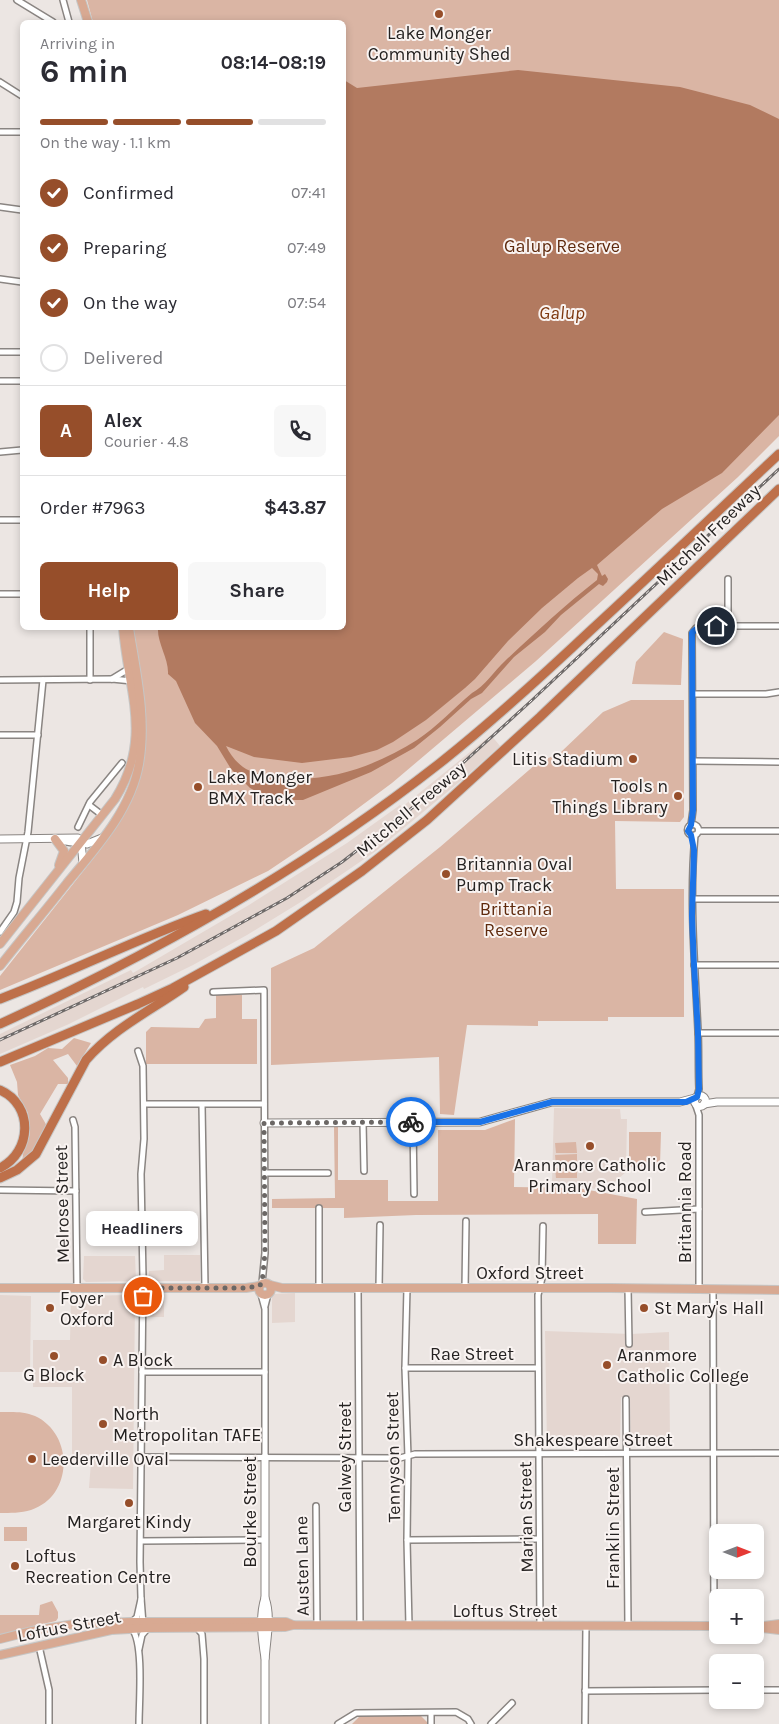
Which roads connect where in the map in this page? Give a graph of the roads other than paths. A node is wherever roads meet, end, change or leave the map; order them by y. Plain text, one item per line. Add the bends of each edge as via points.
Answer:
1 (18, 0) edge
2 (63, 0) edge
3 (81, 0) edge
4 (50, 20) edge
5 (68, 20) edge
6 (87, 20) edge
7 (0, 82) edge
8 (20, 95) edge
9 (0, 132) edge
10 (20, 132) edge
11 (0, 208) edge
12 (20, 210) edge
13 (0, 279) edge
14 (20, 282) edge
15 (0, 352) edge
16 (20, 352) edge
17 (0, 381) edge
18 (20, 381) edge
19 (20, 450) edge
20 (0, 452) edge
21 (779, 454) edge
22 (779, 489) edge
23 (779, 495) edge
24 (0, 520) edge
25 (20, 520) edge
26 (721, 545) junction
27 (728, 579) dead end
28 (0, 594) edge
29 (20, 594) edge
30 (728, 626) junction
31 (779, 626) edge
32 (90, 630) edge
33 (123, 630) edge
34 (129, 630) edge
35 (130, 668) junction
36 (112, 679) junction
37 (0, 680) edge
38 (43, 680) junction
39 (90, 680) junction
40 (132, 681) junction
41 (693, 694) junction
42 (777, 694) edge
43 (0, 735) edge
44 (38, 735) junction
45 (693, 761) junction
46 (779, 762) edge
47 (122, 763) dead end
48 (88, 805) junction
49 (102, 815) junction
50 (78, 827) dead end
51 (694, 830) junction
52 (779, 831) edge
53 (27, 838) junction
54 (102, 838) junction
55 (0, 839) edge
56 (57, 839) junction
57 (81, 842) junction
58 (83, 863) junction
59 (48, 882) junction
60 (692, 899) junction
61 (779, 899) edge
62 (227, 907) junction
63 (0, 932) edge
64 (0, 944) edge
65 (224, 960) junction
66 (694, 965) junction
67 (779, 965) edge
68 (0, 966) edge
69 (213, 992) dead end
70 (1, 998) edge
71 (0, 1024) edge
72 (698, 1033) junction
73 (779, 1033) edge
74 (138, 1051) dead end
75 (0, 1062) edge
76 (2, 1091) edge
77 (700, 1101) junction
78 (779, 1102) edge
79 (144, 1104) junction
80 (264, 1104) junction
81 (202, 1105) junction
82 (73, 1120) dead end
83 (363, 1122) junction
84 (413, 1122) junction
85 (264, 1123) junction
86 (0, 1168) edge
87 (364, 1171) dead end
88 (265, 1173) junction
89 (328, 1173) dead end
90 (0, 1178) edge
91 (0, 1190) edge
92 (76, 1191) junction
93 (414, 1194) dead end
94 (319, 1208) dead end
95 (699, 1209) junction
96 (646, 1212) dead end
97 (466, 1221) dead end
98 (380, 1225) dead end
99 (543, 1226) dead end
100 (0, 1288) edge
101 (77, 1288) junction
102 (143, 1288) junction
103 (205, 1288) junction
104 (319, 1288) junction
105 (358, 1288) junction
106 (379, 1288) junction
107 (407, 1288) junction
108 (540, 1288) junction
109 (628, 1288) junction
110 (265, 1289) junction
111 (465, 1289) junction
112 (699, 1289) junction
113 (713, 1290) junction
114 (779, 1290) edge
115 (629, 1344) dead end
116 (405, 1368) junction
117 (538, 1368) junction
118 (142, 1372) junction
119 (265, 1372) junction
120 (626, 1399) dead end
121 (713, 1453) junction
122 (779, 1453) edge
123 (539, 1454) junction
124 (626, 1454) junction
125 (141, 1456) junction
126 (265, 1457) junction
127 (408, 1457) junction
128 (359, 1458) junction
129 (316, 1506) dead end
130 (539, 1539) junction
131 (265, 1540) junction
132 (407, 1540) junction
133 (141, 1541) junction
134 (715, 1589) edge
135 (141, 1598) junction
136 (779, 1624) edge
137 (132, 1625) junction
138 (265, 1625) junction
139 (145, 1626) junction
140 (317, 1626) junction
141 (360, 1626) junction
142 (409, 1626) junction
143 (540, 1626) junction
144 (586, 1626) junction
145 (628, 1626) junction
146 (709, 1626) edge
147 (764, 1626) edge
148 (197, 1628) junction
149 (764, 1628) edge
150 (779, 1630) edge
151 (0, 1639) edge
152 (39, 1646) junction
153 (139, 1650) junction
154 (0, 1655) edge
155 (585, 1690) junction
156 (709, 1690) edge
157 (764, 1690) edge
158 (779, 1690) edge
159 (512, 1703) dead end
160 (431, 1713) junction
161 (49, 1724) edge
162 (139, 1724) edge
163 (204, 1724) edge
164 (265, 1724) edge
165 (338, 1724) edge
166 (431, 1724) edge
167 (471, 1724) edge
168 (491, 1724) edge
169 (585, 1724) edge

1 - 4 street
2 - 5 street
3 - 6 main road
7 - 8 street
9 - 10 street
11 - 12 street
13 - 14 street
15 - 16 street
17 - 18 street
19 - 20 street
21 - 62 highway, Mitchell Freeway via 521,696 461,746 338,838
22 - 26 highway, Mitchell Freeway
23 - 26 highway
24 - 25 street
26 - 65 highway, Mitchell Freeway via 427,820 362,871 276,931
27 - 30 street
28 - 29 street
30 - 31 street
30 - 41 street, Britannia Road via 703,626 692,633
32 - 39 street
33 - 35 main road
34 - 54 main road via 141,712 140,757 129,795
35 - 36 street
35 - 40 main road
36 - 39 street
36 - 40 street
37 - 38 street
38 - 39 street
38 - 44 street
40 - 49 main road via 136,723 132,760 119,792
41 - 42 street
41 - 45 street, Britannia Road
43 - 44 street
44 - 53 street
45 - 46 street
45 - 51 street, Britannia Road
47 - 48 street
48 - 49 street
48 - 50 street
49 - 57 main road
51 - 52 street
51 - 60 street, Britannia Road
53 - 55 street
53 - 56 street
53 - 63 street via 16,908
54 - 57 street via 92,844
54 - 58 main road
56 - 57 street via 78,838
56 - 59 main road via 64,853
57 - 58 street
57 - 59 main road
58 - 68 main road
59 - 64 main road
60 - 61 street
60 - 66 street, Britannia Road
62 - 70 highway
62 - 71 highway, Mitchell Freeway via 120,966
65 - 75 highway, Mitchell Freeway via 138,1004
65 - 90 highway via 104,1041 86,1060 36,1154 17,1170
66 - 67 street
66 - 72 street, Britannia Road
69 - 80 street, Bourke Street via 264,990
72 - 73 street
72 - 77 street, Britannia Road
74 - 79 street via 143,1066
76 - 86 highway via 18,1105 25,1127 23,1142 15,1157
77 - 78 street
77 - 84 street via 552,1102 480,1122
77 - 95 street, Britannia Road
79 - 81 street
79 - 102 street via 141,1174
80 - 81 street
80 - 85 street, Bourke Street
81 - 103 street
82 - 92 street, Melrose Street
83 - 84 street
83 - 85 street
83 - 87 street
84 - 93 street
85 - 88 street, Bourke Street
88 - 89 street
88 - 110 street, Bourke Street
91 - 92 street
92 - 101 street, Melrose Street
94 - 104 street
95 - 96 street
95 - 112 street, Britannia Road
97 - 111 street
98 - 106 street
99 - 108 street, Marian Street
100 - 101 main road
101 - 102 main road
102 - 103 main road
102 - 118 street
103 - 110 main road
104 - 105 main road, Oxford Street
104 - 110 main road, Oxford Street
105 - 106 main road, Oxford Street
105 - 128 street, Galwey Street
106 - 107 main road, Oxford Street
107 - 111 main road, Oxford Street
107 - 116 street, Tennyson Street
108 - 109 main road, Oxford Street
108 - 111 main road, Oxford Street
108 - 117 street, Marian Street
109 - 112 main road, Oxford Street
109 - 115 street
110 - 119 street, Bourke Street
112 - 113 main road, Oxford Street
113 - 114 main road, Oxford Street
113 - 121 street
116 - 117 street, Rae Street
116 - 127 street, Tennyson Street
117 - 123 street, Marian Street
118 - 119 street
118 - 125 street
119 - 126 street, Bourke Street
120 - 124 street, Franklin Street
121 - 122 street, Shakespeare Street
121 - 124 street, Shakespeare Street
121 - 134 street
123 - 124 street, Shakespeare Street
123 - 127 street, Shakespeare Street via 415,1454
123 - 130 street, Marian Street
124 - 145 street, Franklin Street
125 - 126 street, Shakespeare Street
125 - 133 street
126 - 128 street, Shakespeare Street
126 - 131 street, Bourke Street
127 - 128 street, Shakespeare Street
127 - 132 street, Tennyson Street
128 - 141 street, Galwey Street
129 - 140 street, Austen Lane
130 - 132 street
130 - 143 street, Marian Street
131 - 133 street
131 - 138 street, Bourke Street
132 - 142 street, Tennyson Street
133 - 135 street
135 - 137 street via 138,1617
135 - 139 street
136 - 147 main road
137 - 139 main road, Loftus Street
137 - 151 main road, Loftus Street via 75,1624
137 - 152 main road, Loftus Street
137 - 153 street
138 - 139 main road, Loftus Street
138 - 140 main road, Loftus Street via 285,1628
138 - 148 main road, Loftus Street
138 - 164 street, Bourke Street
139 - 148 main road, Loftus Street
139 - 153 street
140 - 141 main road, Loftus Street
141 - 142 main road, Loftus Street
142 - 143 main road, Loftus Street
143 - 144 main road, Loftus Street
144 - 145 main road, Loftus Street
144 - 155 street
145 - 146 main road, Loftus Street
148 - 163 street via 202,1634 204,1659
149 - 150 main road
152 - 154 main road, Loftus Street
152 - 161 street via 49,1690
153 - 162 street
155 - 156 street
155 - 169 street
157 - 158 street
159 - 168 street
160 - 165 street via 356,1713
160 - 166 street
160 - 167 street via 456,1712

